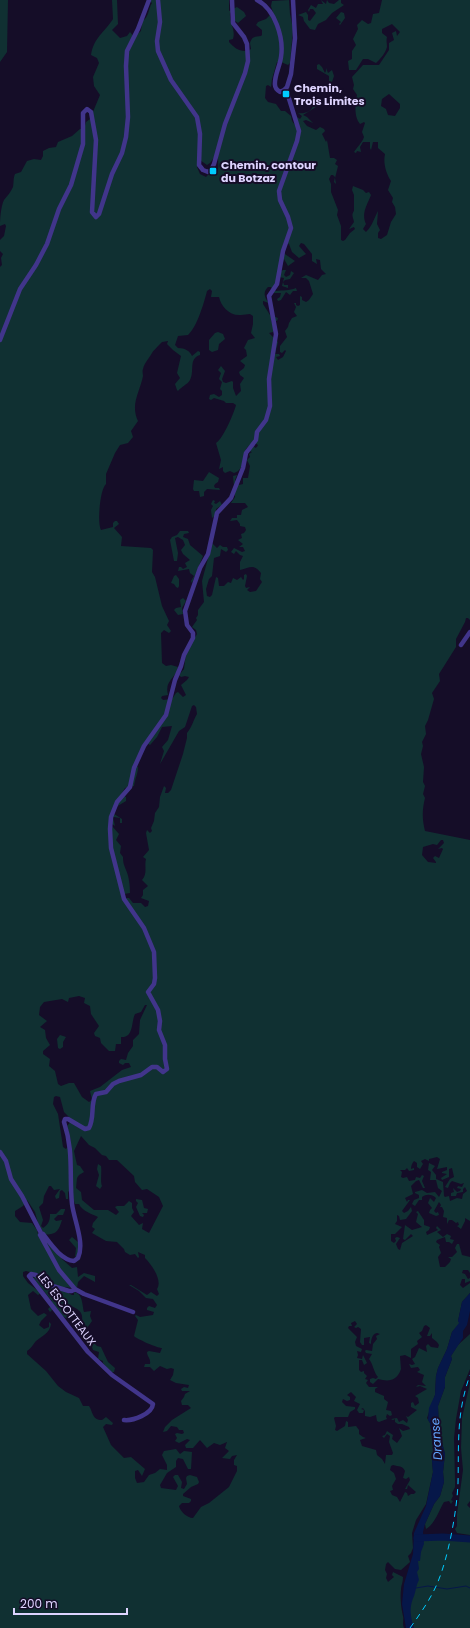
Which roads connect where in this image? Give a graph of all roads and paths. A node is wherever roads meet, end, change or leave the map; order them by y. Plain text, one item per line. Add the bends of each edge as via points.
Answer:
1 (149, 0) edge
2 (158, 0) edge
3 (232, 0) edge
4 (258, 0) edge
5 (293, 0) edge
6 (286, 89) junction
7 (0, 340) edge
8 (470, 632) edge
9 (461, 644) dead end
10 (0, 1152) edge
11 (41, 1233) junction
12 (75, 1289) junction
13 (132, 1312) dead end
14 (124, 1420) dead end

1 - 7 street via 127,50 126,137 99,214 96,217 92,212 96,140 91,112 87,108 83,113 81,151 71,185 47,244 20,290
2 - 3 street via 158,52 171,80 197,117 200,134 199,165 206,172 211,170 214,164 225,124 248,61 247,44 233,23
4 - 6 street via 270,10 277,28 281,51 276,90 280,92
5 - 6 street via 295,43 291,74
6 - 11 street, LES ESCOTTEAUX via 299,132 279,191 291,228 284,248 277,285 269,296 276,334 269,379 270,406 266,420 257,432 256,440 246,453 231,498 217,513 208,554 200,568 186,609 186,622 194,638 176,676 166,715 144,746 134,768 130,786 114,807 110,824 111,848 124,899 144,928 154,952 155,978 148,994 157,1005 167,1070 163,1072 157,1067 152,1067 141,1075 113,1084 106,1092 96,1094 89,1128 85,1129 65,1119 71,1155 72,1203 80,1245 78,1258 74,1261 67,1259
8 - 9 street
10 - 11 street, LES ESCOTTEAUX via 6,1161 11,1180
11 - 12 street, LES ESCOTTEAUX via 40,1236 59,1270
12 - 13 street
12 - 14 street, LES ESCOTTEAUX via 70,1291 41,1282 35,1275 29,1276 88,1352 112,1374 153,1403 153,1407 134,1420

